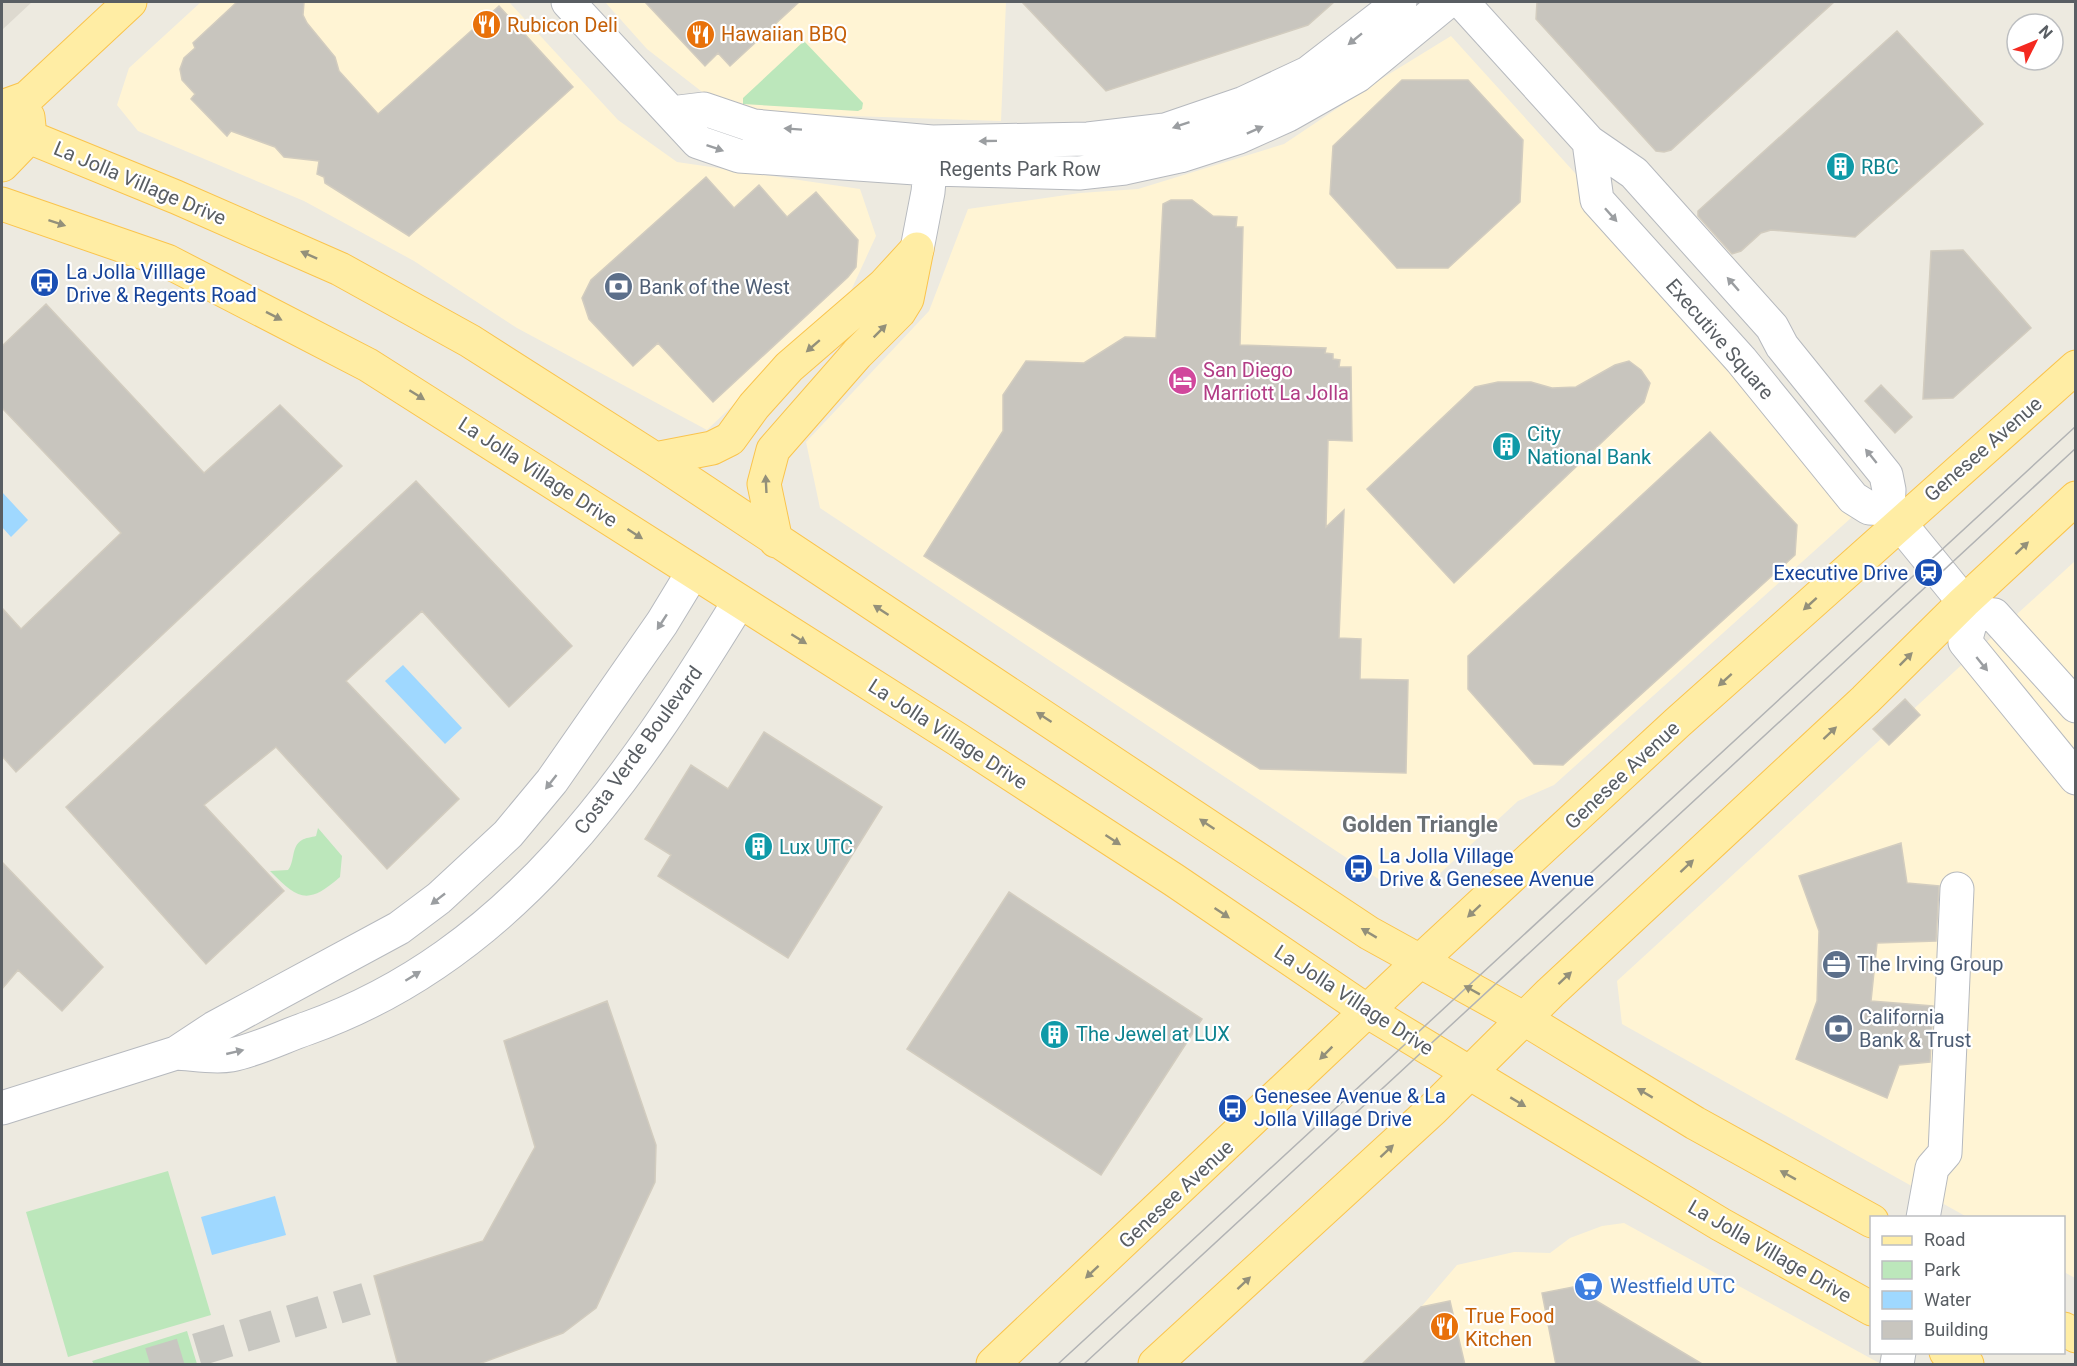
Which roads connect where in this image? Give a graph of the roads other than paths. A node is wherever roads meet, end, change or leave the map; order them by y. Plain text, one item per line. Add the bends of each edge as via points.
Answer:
1 (130, 2) edge
2 (568, 2) edge
3 (1400, 2) edge
4 (1447, 2) edge
5 (1462, 2) edge
6 (14, 102) edge
7 (16, 131) edge
8 (1589, 142) junction
9 (931, 155) junction
10 (2, 165) edge
11 (2, 204) edge
12 (1668, 210) junction
13 (1635, 242) junction
14 (917, 249) junction
15 (1772, 327) junction
16 (1741, 360) junction
17 (2076, 367) edge
18 (655, 459) junction
19 (2076, 498) edge
20 (1894, 516) junction
21 (777, 541) junction
22 (693, 572) junction
23 (739, 602) junction
24 (1969, 607) junction
25 (2076, 706) edge
26 (2076, 778) edge
27 (1957, 889) dead end
28 (1420, 961) junction
29 (1367, 1011) junction
30 (1523, 1018) junction
31 (177, 1053) junction
32 (1468, 1072) junction
33 (2, 1108) edge
34 (1924, 1216) edge
35 (1870, 1220) edge
36 (1870, 1308) edge
37 (1948, 1354) edge
38 (993, 1365) edge
39 (1155, 1365) edge
40 (1967, 1365) edge

1 - 6 main road
2 - 9 street, Regents Park Row via 698,142 739,156
3 -> 9 street, Regents Park Row via 1308,73 1244,103 1165,130
9 -> 4 street, Regents Park Row via 1079,173 1180,156 1239,137 1288,115 1357,76
5 - 8 street, Executive Square
6 - 7 main road
7 - 10 main road
18 -> 7 main road, La Jolla Village Drive via 470,341 340,269
8 - 12 street, Executive Square via 1634,173
8 -> 13 street, Executive Square via 1597,200
9 - 14 street
11 -> 22 main road, La Jolla Village Drive via 167,261 368,365
12 - 13 street
15 -> 12 street, Executive Square
13 - 16 street, Executive Square
14 -> 18 main road via 884,285 789,367 730,439 712,448
21 -> 14 main road via 764,483 773,450 899,312 907,299
15 - 16 street
20 -> 15 street, Executive Square via 1886,475 1782,346
16 - 20 street, Executive Square via 1853,498
17 - 20 main road, Genesee Avenue
18 - 21 main road, La Jolla Village Drive
24 -> 19 main road
20 - 24 street
20 -> 28 main road, Genesee Avenue
28 -> 21 main road, La Jolla Village Drive via 1369,933
22 - 23 main road, La Jolla Village Drive
22 -> 31 street, Costa Verde Boulevard via 572,756 531,809 482,861 399,928
23 -> 29 main road, La Jolla Village Drive via 1074,815
31 -> 23 street, Costa Verde Boulevard via 231,1055 339,1017 411,978 489,923 538,878 601,806
24 - 25 street via 1994,615
24 -> 26 street via 1965,642
30 -> 24 main road
27 - 34 street via 1939,1157
28 - 29 main road, Genesee Avenue
30 -> 28 main road, La Jolla Village Drive
29 - 32 main road, La Jolla Village Drive
29 -> 38 main road, Genesee Avenue
30 - 32 main road
35 -> 30 main road, La Jolla Village Drive via 1695,1123
31 - 33 street, Costa Verde Boulevard
32 -> 36 main road, La Jolla Village Drive via 1720,1224
39 -> 32 main road
37 - 40 main road

